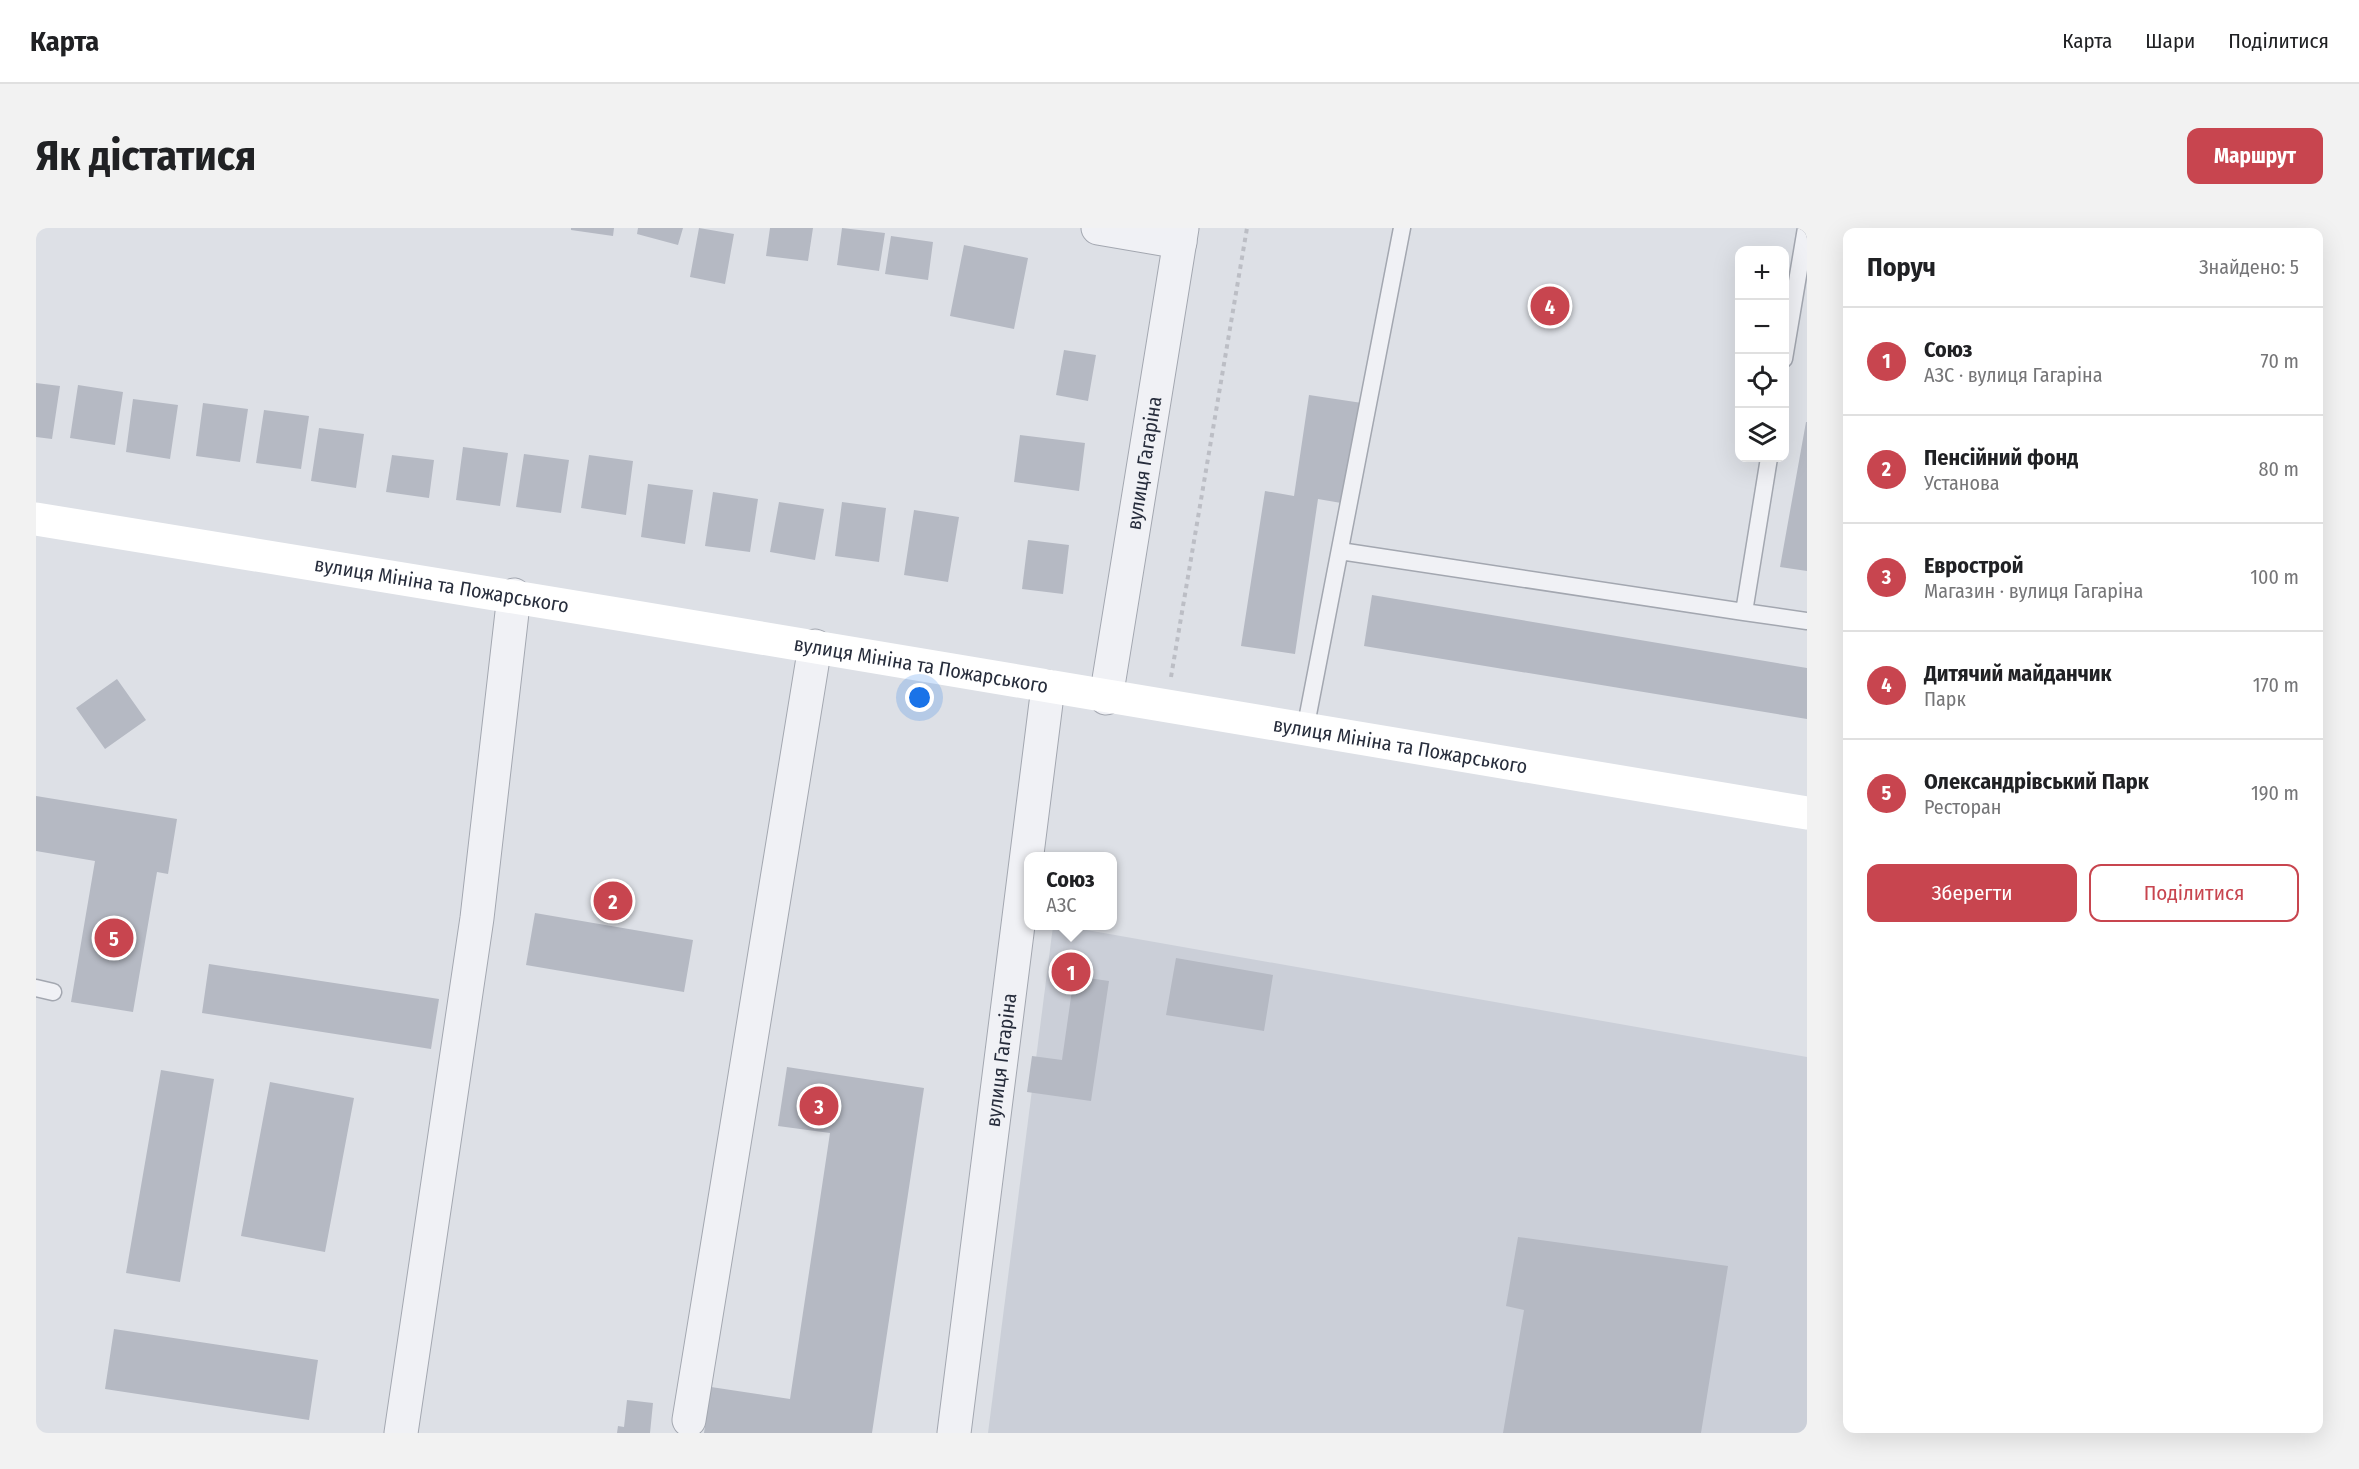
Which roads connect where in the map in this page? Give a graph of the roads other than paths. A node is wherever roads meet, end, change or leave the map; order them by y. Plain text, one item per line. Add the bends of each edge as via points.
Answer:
1 (1098, 228) edge
2 (1402, 228) edge
3 (1806, 228) edge
4 (1181, 235) edge
5 (1786, 354) edge
6 (1768, 462) edge
7 (36, 519) edge
8 (1340, 551) junction
9 (514, 595) junction
10 (1744, 612) junction
11 (1807, 621) edge
12 (815, 646) junction
13 (1048, 687) junction
14 (1106, 698) junction
15 (1305, 730) junction
16 (1807, 813) edge
17 (1027, 852) edge
18 (1024, 877) edge
19 (36, 988) edge
20 (53, 992) dead end
21 (689, 1420) dead end
22 (401, 1433) edge
23 (954, 1433) edge

1 - 4 street
2 - 8 lane
3 - 5 lane
4 - 14 street, вулиця Гагаріна
6 - 10 lane
7 - 9 street, вулиця Мініна та Пожарського
8 - 10 lane
8 - 15 lane
9 - 12 street, вулиця Мініна та Пожарського
9 - 22 street via 477,918
10 - 11 lane
12 - 13 street, вулиця Мініна та Пожарського
12 - 21 street
13 - 14 street, вулиця Мініна та Пожарського
13 - 17 street, вулиця Гагаріна
14 - 15 street, вулиця Мініна та Пожарського
15 - 16 street, вулиця Мініна та Пожарського
18 - 23 street, вулиця Гагаріна
19 - 20 lane

